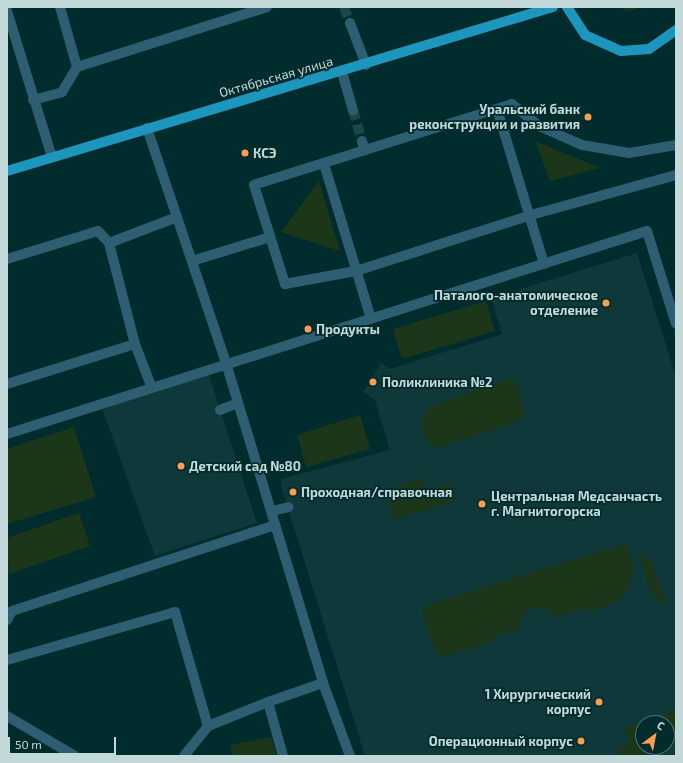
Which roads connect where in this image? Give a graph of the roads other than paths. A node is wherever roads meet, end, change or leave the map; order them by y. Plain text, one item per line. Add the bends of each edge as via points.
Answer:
1 (60, 7) edge
2 (267, 7) edge
3 (553, 7) edge
4 (567, 7) edge
5 (7, 11) edge
6 (350, 23) tunnel mouth
7 (675, 33) edge
8 (366, 65) junction
9 (77, 67) junction
10 (342, 72) junction
11 (33, 100) junction
12 (498, 109) junction
13 (353, 110) tunnel mouth
14 (147, 128) junction
15 (362, 141) tunnel mouth
16 (676, 145) edge
17 (365, 151) junction
18 (52, 157) junction
19 (324, 164) junction
20 (7, 171) edge
21 (676, 175) edge
22 (531, 214) junction
23 (177, 217) junction
24 (270, 237) junction
25 (109, 243) junction
26 (7, 259) edge
27 (192, 261) junction
28 (544, 264) junction
29 (356, 271) junction
30 (673, 304) edge
31 (371, 319) junction
32 (676, 324) edge
33 (136, 344) junction
34 (226, 364) junction
35 (7, 384) edge
36 (151, 386) junction
37 (238, 403) junction
38 (220, 410) dead end
39 (7, 434) edge
40 (289, 507) dead end
41 (272, 511) junction
42 (275, 525) junction
43 (7, 620) edge
44 (7, 660) edge
45 (323, 683) junction
46 (268, 702) junction
47 (7, 716) edge
48 (208, 726) junction
49 (74, 756) edge
50 (184, 756) edge
51 (283, 756) edge
52 (350, 756) edge

1 - 9 lane
2 - 9 lane
3 - 8 main road, Октябрьская улица
4 - 7 main road via 585,35 621,51 649,49
5 - 11 lane
6 - 8 lane
8 - 10 main road, Октябрьская улица
9 - 11 lane via 62,92
10 - 13 lane
10 - 14 main road, Октябрьская улица
11 - 18 lane
12 - 16 lane via 512,104 539,126 582,145 629,153
12 - 17 lane
12 - 22 lane
14 - 18 main road, Октябрьская улица
14 - 23 lane
15 - 17 lane
17 - 19 lane
18 - 20 main road, Октябрьская улица
19 - 24 lane via 254,186
19 - 29 lane
21 - 22 lane
22 - 28 lane
22 - 29 lane
23 - 25 lane
23 - 27 lane
24 - 27 lane
24 - 29 lane via 285,284
25 - 26 lane via 98,230
25 - 33 lane
27 - 34 lane
28 - 30 lane via 646,231
28 - 31 lane
29 - 31 lane
30 - 32 lane
31 - 34 lane
33 - 35 lane
33 - 36 lane
34 - 36 lane
34 - 37 lane
36 - 39 lane
37 - 38 lane
37 - 41 lane
40 - 41 lane
41 - 42 lane
42 - 43 lane via 174,554 12,611
42 - 45 lane
44 - 48 lane via 175,612
45 - 46 lane
45 - 52 lane
46 - 48 lane
46 - 51 lane
47 - 49 lane
48 - 50 lane

